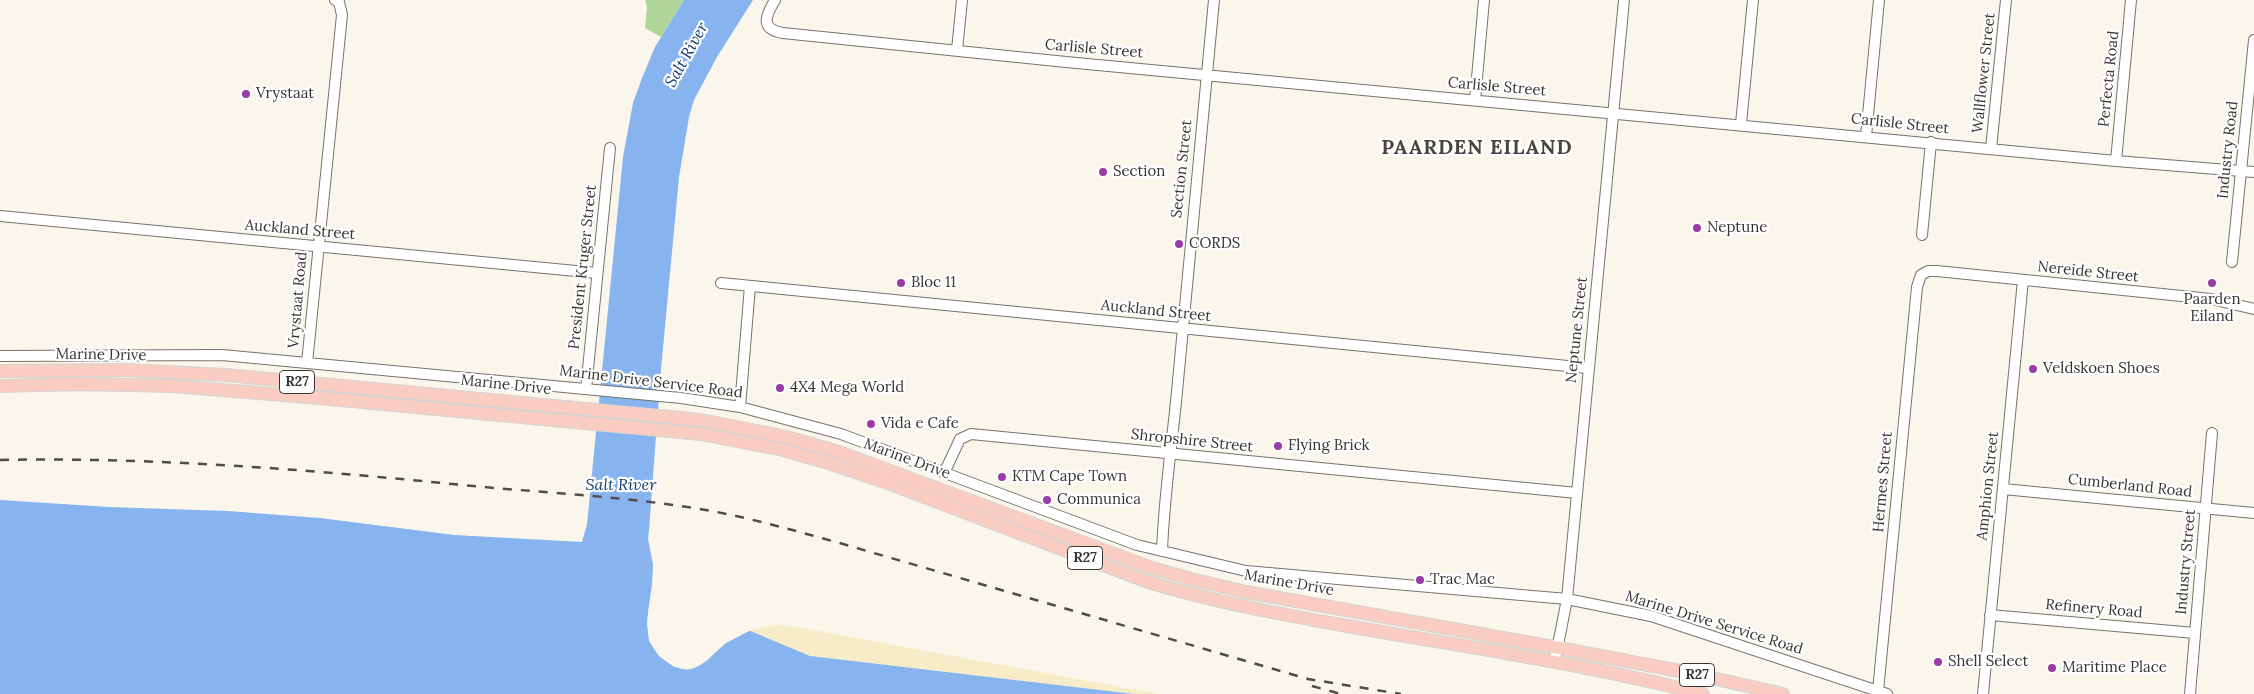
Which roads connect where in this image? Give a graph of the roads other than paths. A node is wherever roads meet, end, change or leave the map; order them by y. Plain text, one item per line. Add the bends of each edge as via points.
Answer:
1 (775, 0) edge
2 (962, 0) edge
3 (1214, 0) edge
4 (1484, 0) edge
5 (1624, 0) edge
6 (1753, 0) edge
7 (1879, 0) edge
8 (2006, 0) edge
9 (2131, 0) edge
10 (337, 1) edge
11 (2254, 40) edge
12 (957, 50) junction
13 (1207, 74) junction
14 (1476, 100) junction
15 (1614, 113) junction
16 (1741, 124) junction
17 (1866, 136) junction
18 (1931, 142) junction
19 (610, 148) dead end
20 (1991, 149) junction
21 (2116, 161) junction
22 (2242, 170) junction
23 (2254, 172) edge
24 (0, 216) edge
25 (1922, 235) dead end
26 (318, 247) junction
27 (2232, 262) dead end
28 (597, 272) junction
29 (1919, 277) joint
30 (2023, 280) junction
31 (721, 282) dead end
32 (750, 286) junction
33 (2254, 309) edge
34 (1183, 329) junction
35 (0, 356) edge
36 (307, 363) junction
37 (1588, 368) junction
38 (0, 371) edge
39 (0, 386) edge
40 (591, 390) junction
41 (740, 407) junction
42 (2212, 433) dead end
43 (1171, 454) junction
44 (945, 471) junction
45 (2003, 489) junction
46 (1577, 493) junction
47 (2205, 509) junction
48 (2254, 513) edge
49 (1162, 551) junction
50 (1567, 599) junction
51 (1990, 615) junction
52 (2195, 633) junction
53 (1559, 648) junction
54 (1554, 661) junction
55 (1882, 692) edge
56 (1703, 694) edge
57 (1783, 694) edge
58 (1983, 694) edge
59 (2190, 694) edge

1 - 12 street, Carlisle Street via 766,20 776,32
2 - 12 street
3 - 13 street, Section Street
4 - 14 street
5 - 15 street, Neptune Street
6 - 16 street
7 - 17 street
8 - 20 street, Wallflower Street
9 - 21 street, Perfecta Road
10 - 26 street, Vrystaat Road via 342,15
11 - 22 street, Industry Road
12 - 13 street, Carlisle Street
13 - 14 street, Carlisle Street
13 - 34 street, Section Street
14 - 15 street, Carlisle Street
15 - 16 street, Carlisle Street
15 - 37 street, Neptune Street
16 - 17 street, Carlisle Street
17 - 18 street, Carlisle Street
18 - 20 street, Carlisle Street
18 - 25 street
19 - 28 street, President Kruger Street
20 - 21 street, Carlisle Street
21 - 22 street, Carlisle Street
22 - 23 street, Carlisle Street
22 - 27 street, Industry Road
24 - 26 street, Auckland Street
26 - 28 street, Auckland Street
26 - 36 street, Vrystaat Road
28 - 40 street, President Kruger Street
29 - 30 street, Nereide Street via 1928,271 1937,271
29 - 55 street, Hermes Street
30 - 33 street, Nereide Street via 2211,299
30 - 45 street, Amphion Street
31 - 32 street, Auckland Street
32 - 34 street, Auckland Street
32 - 41 street
34 - 37 street, Auckland Street
34 - 43 street, Section Street
35 - 36 street, Marine Drive Service Road via 222,355
36 - 40 street, Marine Drive Service Road
37 - 46 street, Neptune Street
38 - 53 main road, Marine Drive / R27 via 126,370 226,375 706,421 778,435 839,452 1152,568 1195,580
39 - 54 main road, Marine Drive / R27 via 173,386 701,434 757,444 832,464 1192,596
40 - 41 street, Marine Drive Service Road
41 - 44 street, Marine Drive Service Road via 841,434
42 - 47 street, Industry Street
43 - 44 street, Shropshire Street via 971,434 960,439
43 - 46 street, Shropshire Street
43 - 49 street, Section Street via 1163,505
44 - 49 street, Marine Drive Service Road via 1137,545
45 - 47 street, Cumberland Road
45 - 51 street, Amphion Street
46 - 50 street, Neptune Street
47 - 48 street, Cumberland Road
47 - 52 street, Industry Street
49 - 50 street, Marine Drive Service Road via 1246,571
50 - 53 street, Neptune Street
50 - 55 street, Marine Drive Service Road via 1651,616
51 - 52 street, Refinery Road
51 - 58 street, Amphion Street
52 - 59 street, Industry Street
53 - 54 street, Neptune Street
53 - 57 main road, Marine Drive / R27
54 - 56 main road, Marine Drive / R27

